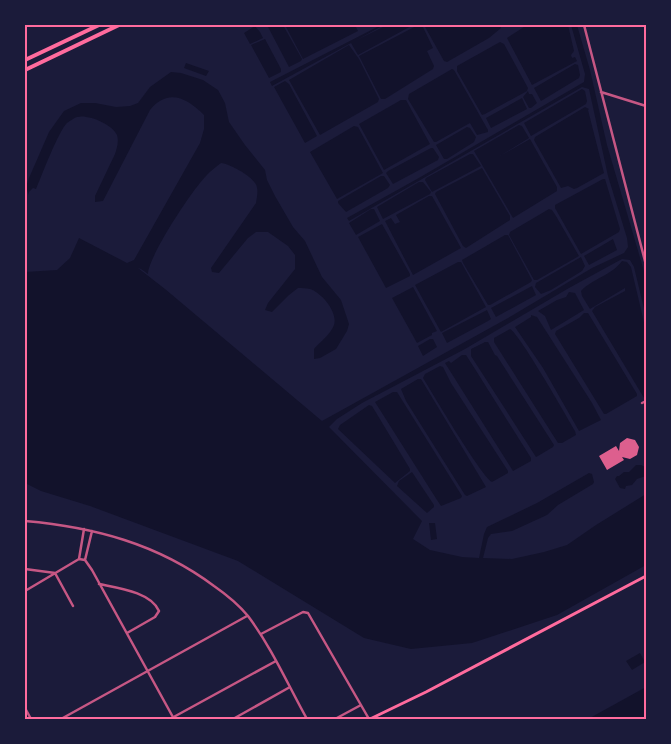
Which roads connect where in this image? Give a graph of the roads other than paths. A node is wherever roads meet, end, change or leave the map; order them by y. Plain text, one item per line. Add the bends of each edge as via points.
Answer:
1 (98, 25) edge
2 (119, 25) edge
3 (584, 25) edge
4 (25, 60) edge
5 (25, 70) edge
6 (601, 92) junction
7 (646, 106) edge
8 (646, 265) edge
9 (646, 401) edge
10 (642, 403) dead end
11 (25, 521) edge
12 (84, 529) junction
13 (92, 531) junction
14 (79, 559) junction
15 (85, 560) junction
16 (25, 569) edge
17 (55, 573) junction
18 (646, 576) edge
19 (99, 584) junction
20 (25, 591) edge
21 (73, 606) dead end
22 (248, 616) junction
23 (127, 633) junction
24 (261, 634) junction
25 (276, 661) junction
26 (148, 671) junction
27 (290, 687) junction
28 (361, 705) junction
29 (25, 708) edge
30 (173, 718) edge
31 (31, 719) edge
32 (61, 719) edge
33 (233, 719) edge
34 (307, 719) edge
35 (335, 719) edge
36 (370, 719) edge

1 - 4 main road
2 - 5 main road
3 - 6 street
6 - 7 street
6 - 8 street
9 - 10 street
11 - 12 street
12 - 13 street
12 - 14 street
13 - 15 street
13 - 22 street via 169,557 237,603
14 - 15 street
14 - 17 street
15 - 19 street
16 - 17 street
17 - 20 street
17 - 21 street
18 - 36 main road
19 - 23 street
19 - 23 street via 141,595 156,604 159,611 155,617
22 - 24 street
22 - 26 street
23 - 26 street
24 - 25 street
24 - 28 street via 303,612 308,613
25 - 27 street
25 - 30 street
26 - 30 street
26 - 32 street
27 - 33 street
27 - 34 street
28 - 35 street
28 - 36 street
29 - 31 street

